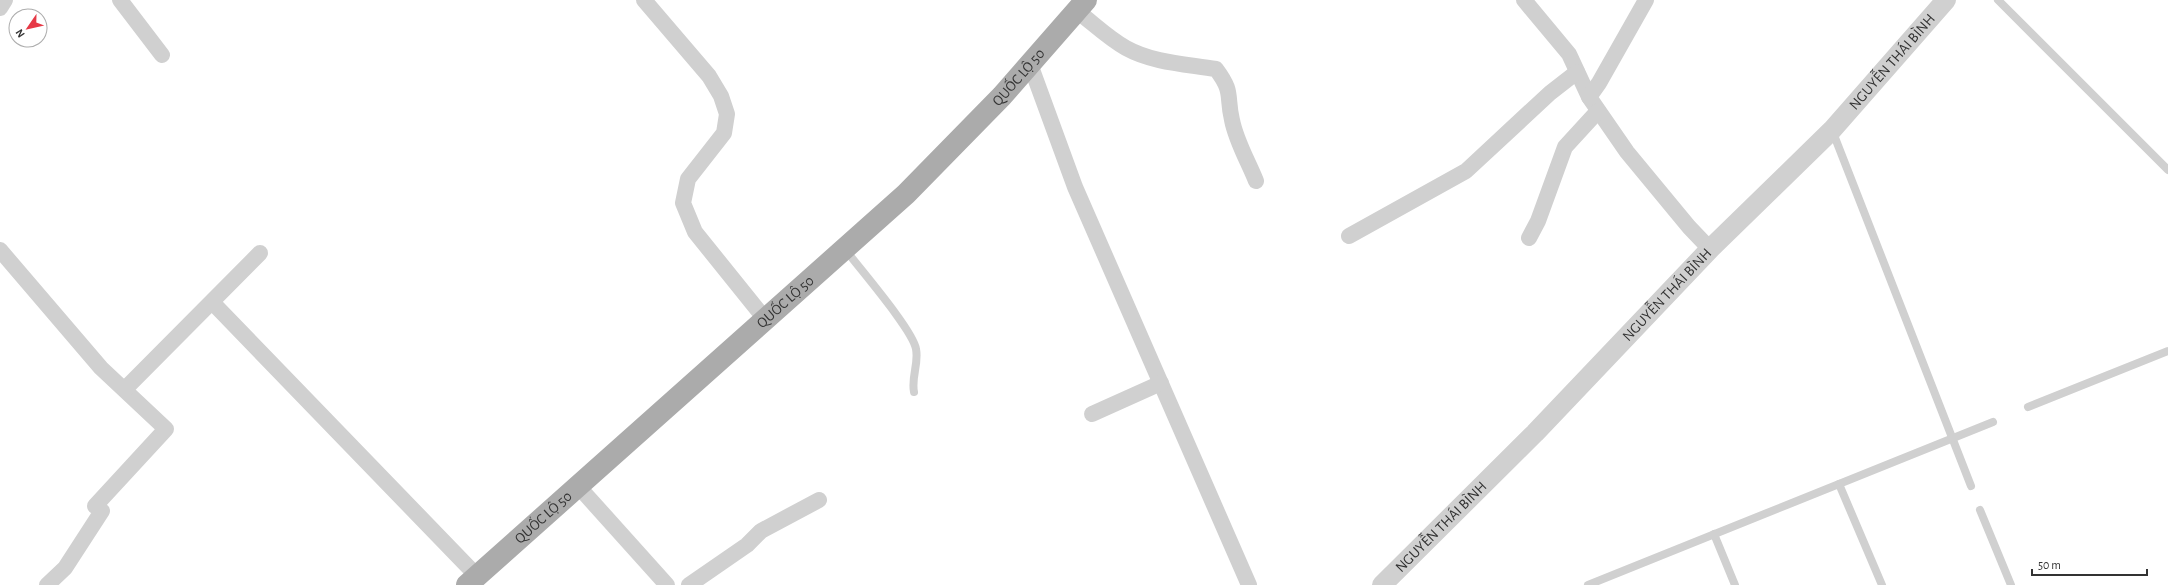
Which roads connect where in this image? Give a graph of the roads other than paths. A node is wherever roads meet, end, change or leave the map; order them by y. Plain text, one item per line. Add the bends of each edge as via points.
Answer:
1 (5, 0) edge
2 (120, 0) edge
3 (644, 0) edge
4 (1524, 0) edge
5 (1646, 0) edge
6 (1946, 0) edge
7 (1998, 0) edge
8 (1081, 5) edge
9 (0, 8) edge
10 (162, 56) dead end
11 (1030, 64) junction
12 (1577, 72) junction
13 (1588, 98) junction
14 (1598, 111) junction
15 (1832, 130) junction
16 (2168, 170) edge
17 (1256, 181) dead end
18 (1349, 236) dead end
19 (1529, 238) dead end
20 (844, 248) junction
21 (1710, 249) junction
22 (260, 253) dead end
23 (3, 258) edge
24 (212, 302) junction
25 (765, 319) junction
26 (2168, 351) edge
27 (1161, 383) junction
28 (125, 389) junction
29 (914, 392) dead end
30 (2028, 406) dead end
31 (1092, 414) dead end
32 (1993, 422) dead end
33 (1951, 439) junction
34 (1839, 484) junction
35 (578, 486) junction
36 (1971, 486) dead end
37 (819, 500) dead end
38 (1980, 510) dead end
39 (1714, 534) junction
40 (472, 580) edge
41 (1601, 583) edge
42 (47, 585) edge
43 (667, 585) edge
44 (689, 585) edge
45 (1249, 585) edge
46 (1382, 585) edge
47 (1588, 585) edge
48 (1735, 585) edge
49 (1882, 585) edge
50 (2011, 585) edge

1 - 9 street
2 - 10 street
3 - 25 street via 709,76 721,96 727,114 724,133 688,179 683,203 695,232
4 - 12 street via 1569,54
5 - 13 street
6 - 15 street, NGUYỄN THÁI BÌNH
7 - 16 lane
8 - 11 main road, QUỐC LỘ 50
8 - 17 street via 1114,41 1140,54 1154,59 1216,69 1227,83 1232,120
11 - 20 main road, QUỐC LỘ 50 via 906,194
11 - 27 street via 1075,187
12 - 13 street
12 - 18 street via 1550,93 1466,171
13 - 14 street
14 - 19 street via 1565,147 1538,221
14 - 21 street via 1674,210
15 - 21 street, NGUYỄN THÁI BÌNH
15 - 33 lane
20 - 25 main road, QUỐC LỘ 50
20 - 29 lane via 907,330 916,348 912,384
21 - 46 street, NGUYỄN THÁI BÌNH via 1535,434
22 - 24 street
23 - 28 street via 100,368
24 - 28 street
24 - 40 street
25 - 35 main road, QUỐC LỘ 50
26 - 30 lane
27 - 31 street
27 - 45 street
28 - 42 street via 166,429 95,506 102,511 65,568
32 - 33 lane
33 - 34 lane
33 - 36 lane
34 - 39 lane
34 - 49 lane
35 - 40 main road, QUỐC LỘ 50
35 - 43 street
37 - 44 street via 761,531 748,545
38 - 50 lane
39 - 41 lane
39 - 48 lane
41 - 47 lane

